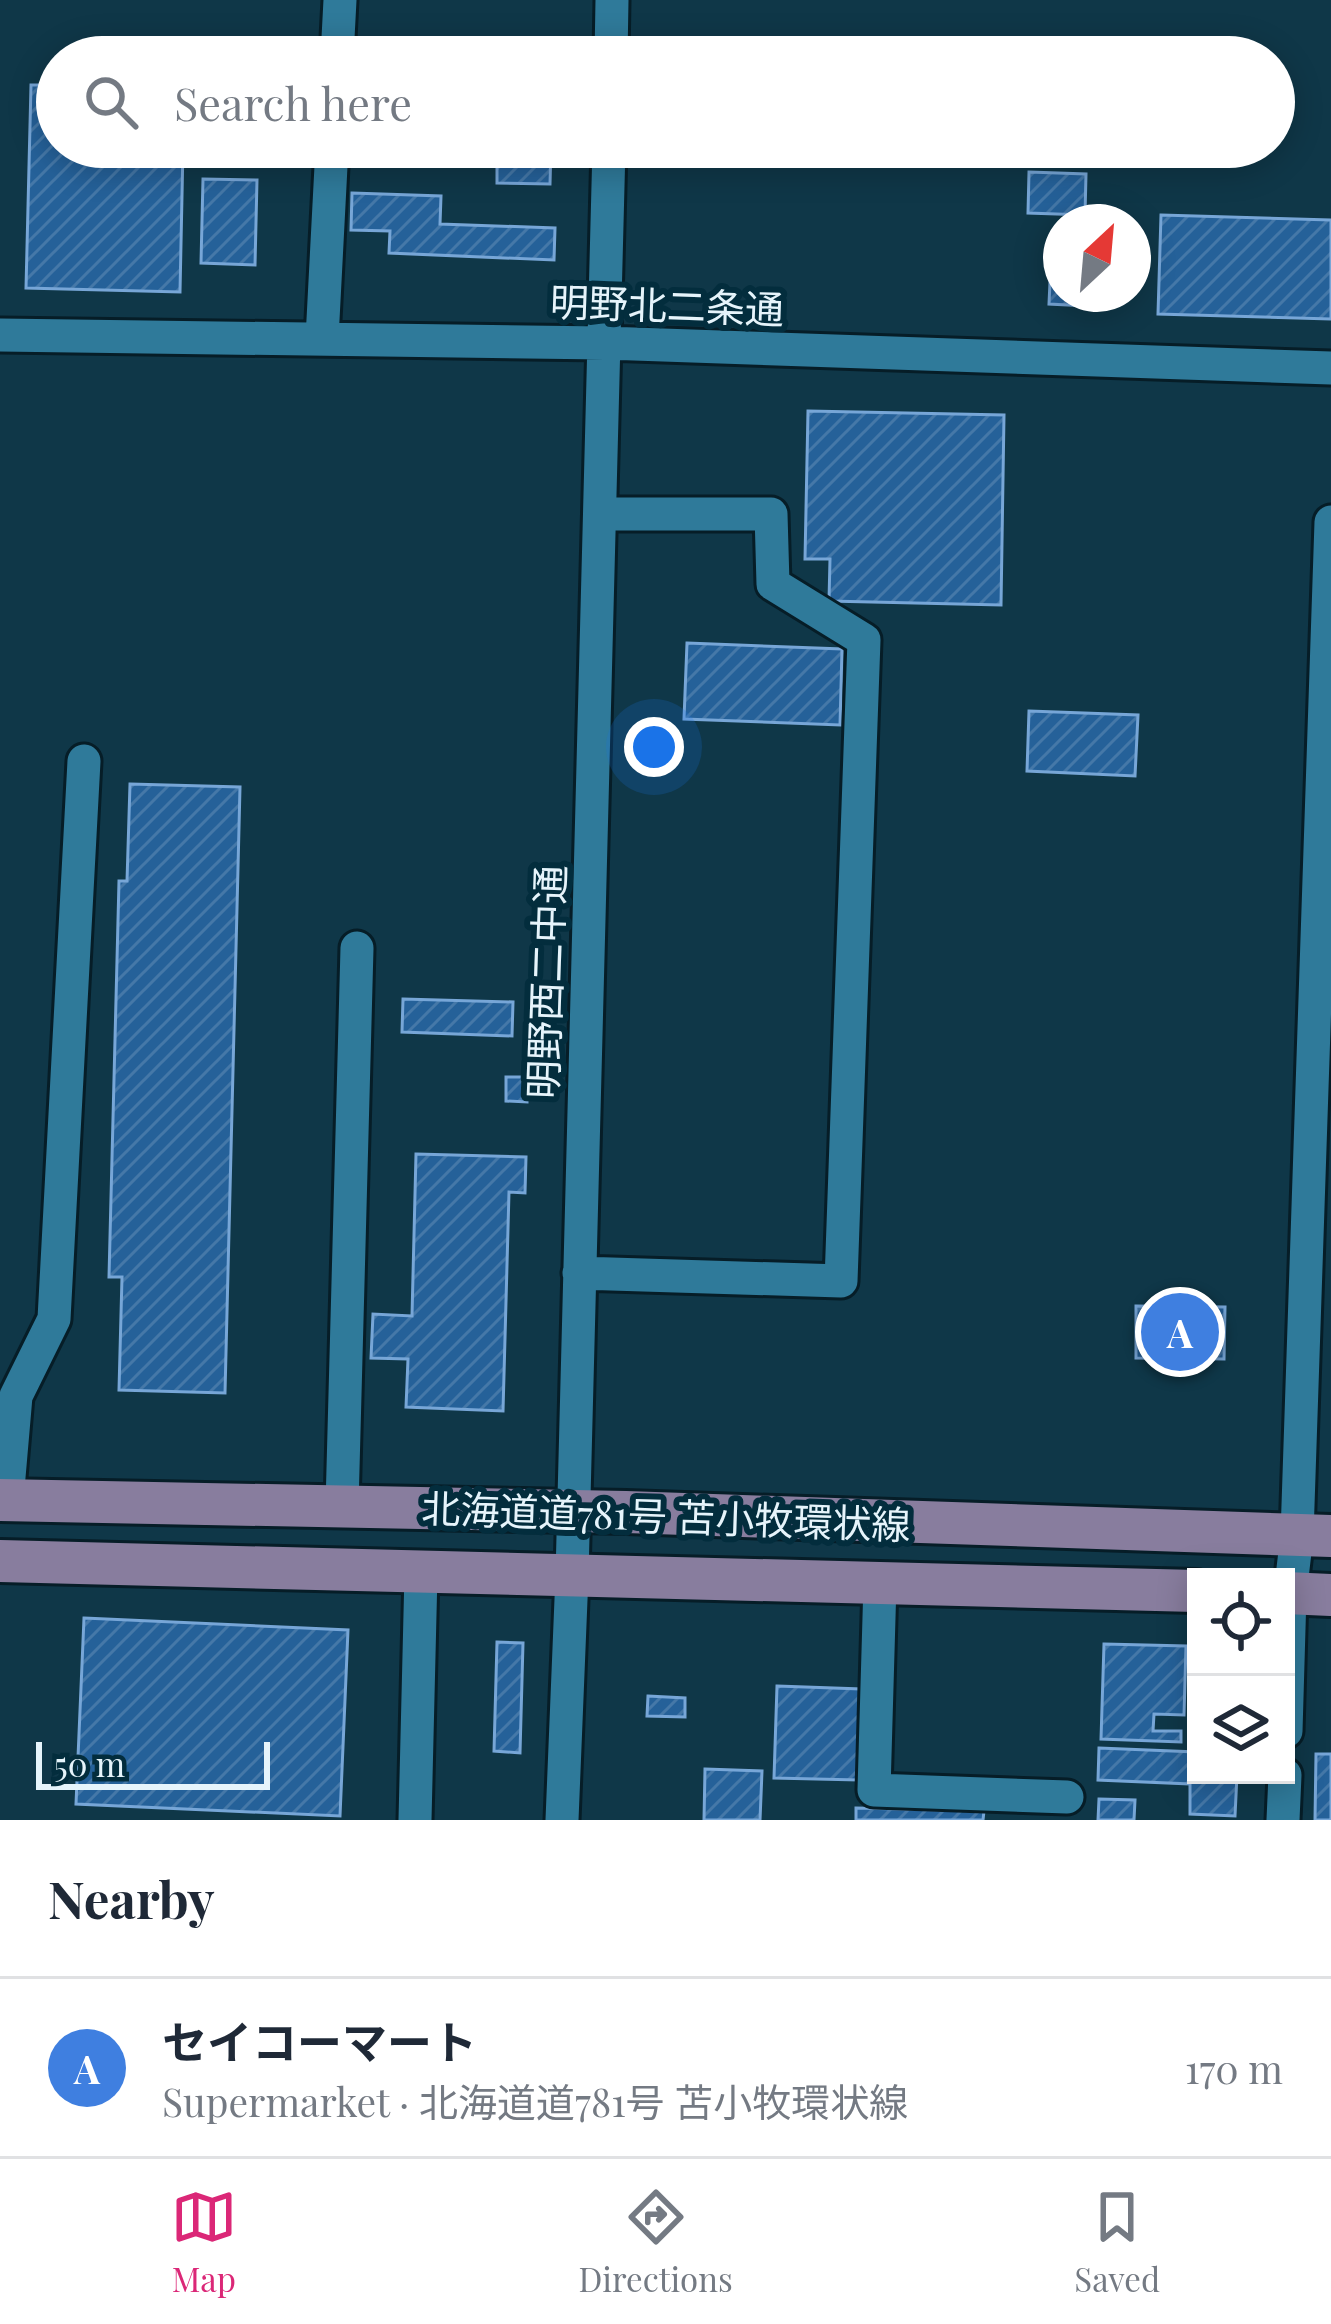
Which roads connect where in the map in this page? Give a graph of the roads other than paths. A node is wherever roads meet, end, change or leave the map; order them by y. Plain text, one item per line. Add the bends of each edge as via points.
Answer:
1 (340, 0) edge
2 (612, 0) edge
3 (338, 36) edge
4 (611, 36) edge
5 (331, 168) edge
6 (609, 168) edge
7 (0, 335) edge
8 (322, 339) junction
9 (605, 343) junction
10 (1331, 368) edge
11 (600, 514) junction
12 (1331, 522) edge
13 (84, 761) dead end
14 (357, 948) dead end
15 (579, 1273) junction
16 (3, 1500) edge
17 (342, 1506) junction
18 (574, 1510) junction
19 (1314, 1536) edge
20 (0, 1561) edge
21 (421, 1573) junction
22 (572, 1575) junction
23 (880, 1583) junction
24 (1187, 1591) edge
25 (1302, 1594) edge
26 (1292, 1676) edge
27 (1285, 1784) edge
28 (1067, 1797) dead end
29 (415, 1820) edge
30 (562, 1820) edge
31 (1283, 1820) edge

1 - 3 street
2 - 4 street
5 - 8 street
6 - 9 street, 明野西二中通
7 - 8 street, 明野北二条通
8 - 9 street, 明野北二条通
9 - 10 street, 明野北二条通
9 - 11 street, 明野西二中通
11 - 15 street, 明野西二中通
11 - 15 street via 771,514 773,584 864,640 841,1281
12 - 19 street
13 - 16 street via 54,1319 16,1396
14 - 17 street
15 - 18 street, 明野西二中通
16 - 17 main road, 北海道道781号 苫小牧環状線
17 - 18 main road, 北海道道781号 苫小牧環状線
18 - 19 main road, 北海道道781号 苫小牧環状線
18 - 22 street, 明野西二中通
19 - 25 street
20 - 21 main road, 北海道道781号 苫小牧環状線
21 - 22 main road, 北海道道781号 苫小牧環状線
21 - 29 street
22 - 23 main road, 北海道道781号 苫小牧環状線
22 - 30 street, 明野西二中通
23 - 24 main road, 北海道道781号 苫小牧環状線
23 - 28 street via 874,1790
25 - 26 street
27 - 31 street

